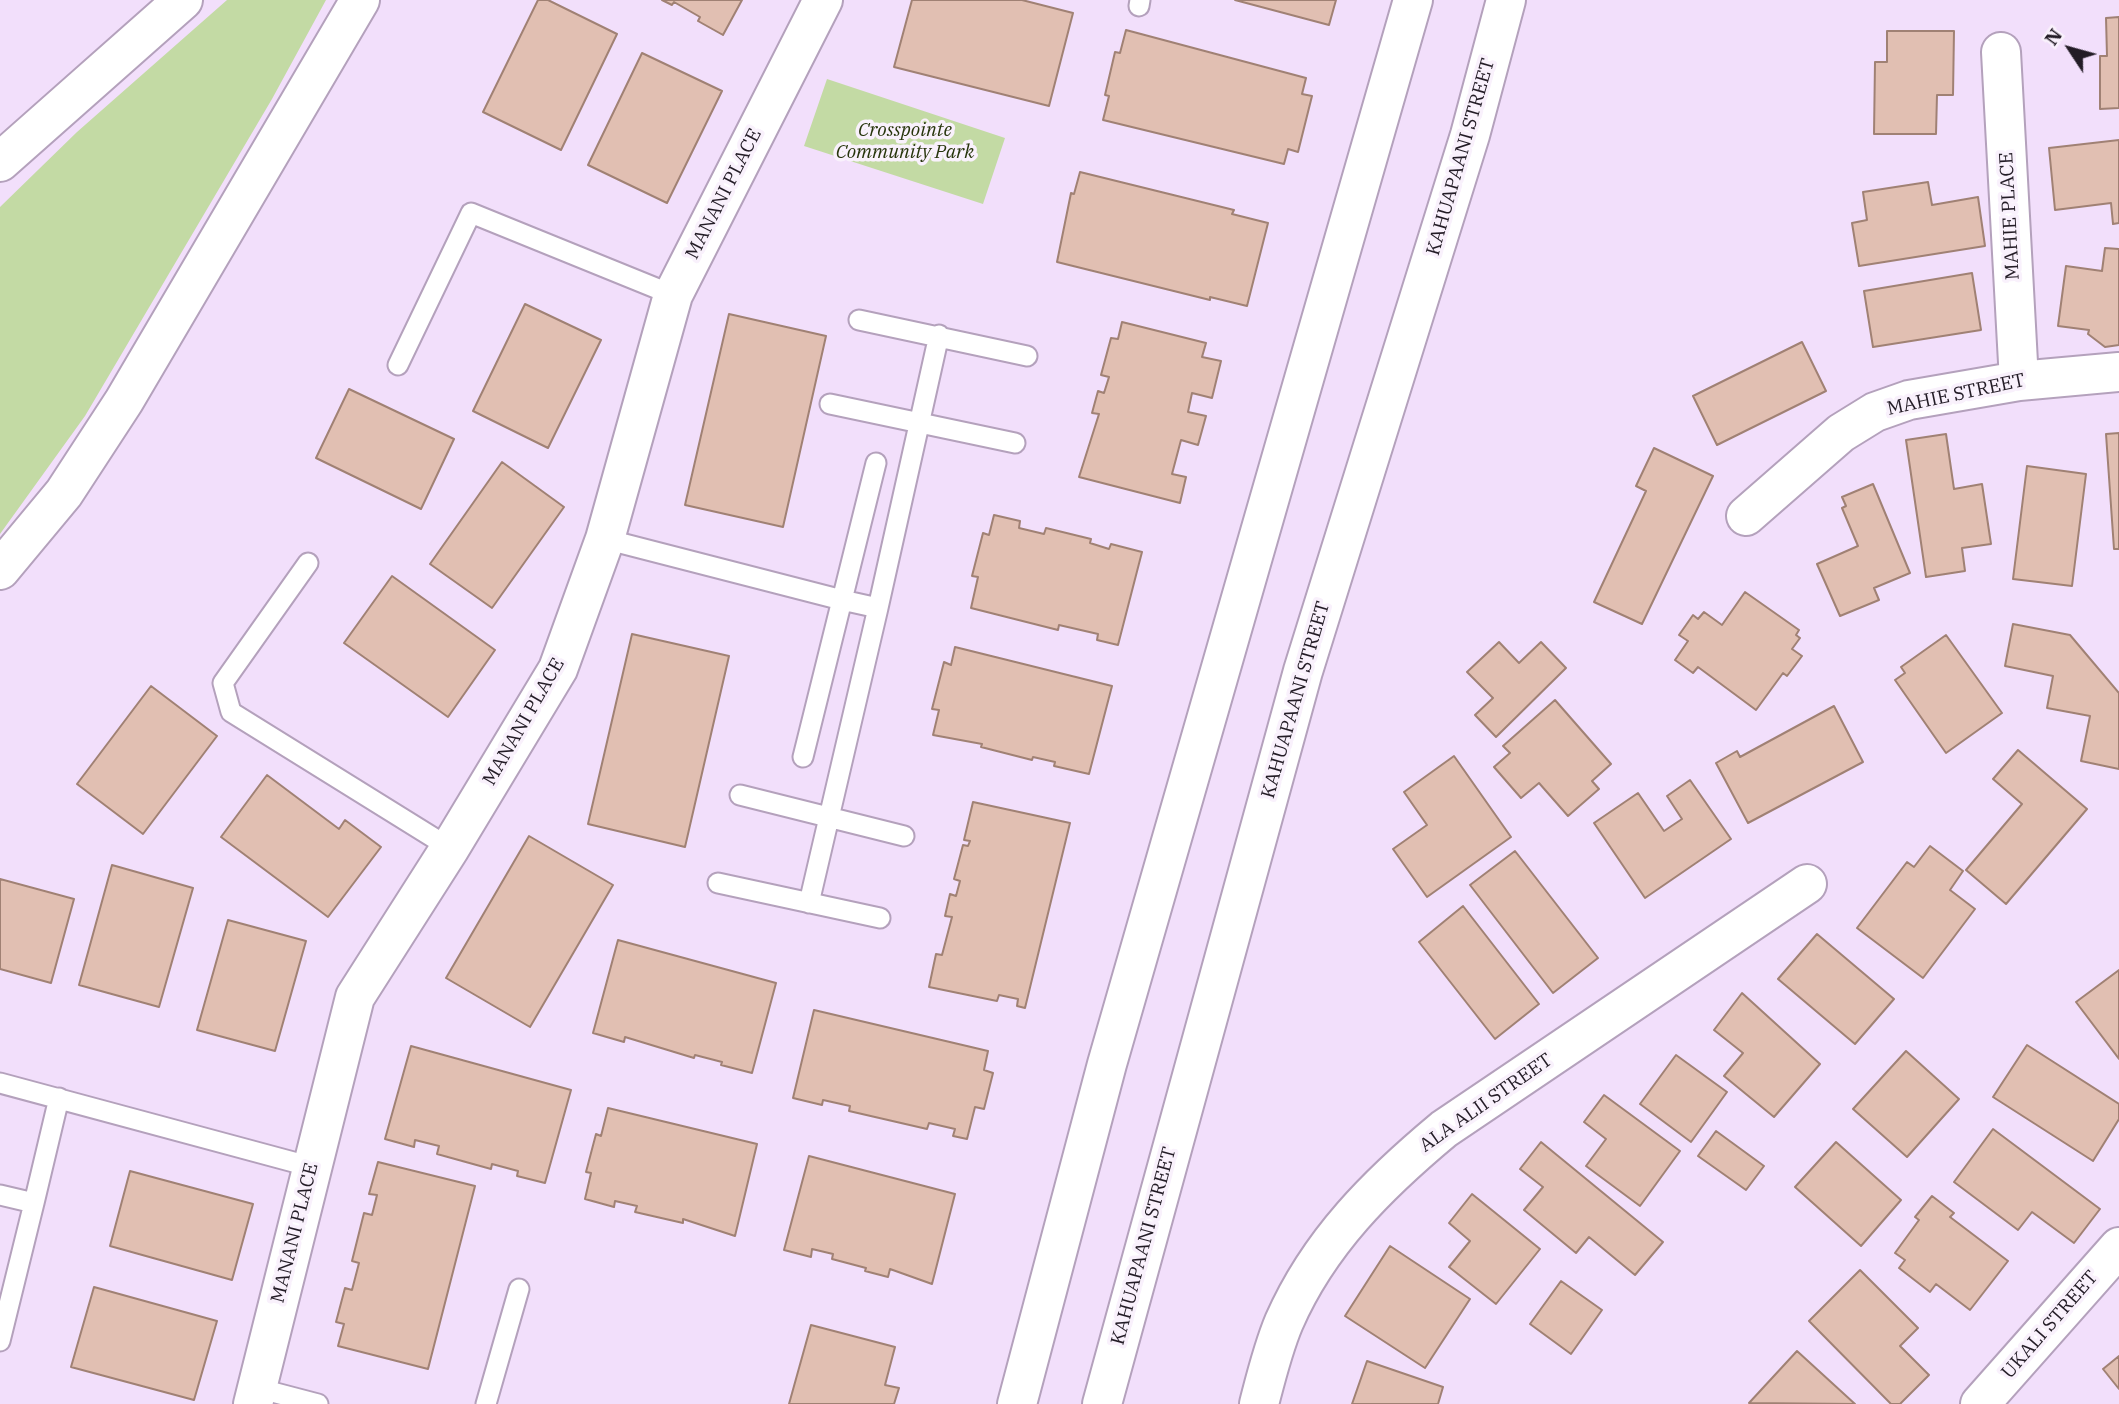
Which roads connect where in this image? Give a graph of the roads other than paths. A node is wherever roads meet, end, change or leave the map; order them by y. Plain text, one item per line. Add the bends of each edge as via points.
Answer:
1 (183, 0) edge
2 (360, 0) edge
3 (823, 0) edge
4 (1413, 0) edge
5 (1506, 0) edge
6 (2001, 52) dead end
7 (0, 162) edge
8 (674, 295) junction
9 (859, 320) dead end
10 (939, 335) junction
11 (1027, 356) dead end
12 (398, 365) dead end
13 (2119, 372) edge
14 (2019, 381) junction
15 (830, 404) dead end
16 (920, 423) junction
17 (1015, 443) dead end
18 (876, 463) dead end
19 (1746, 516) dead end
20 (605, 539) junction
21 (308, 563) dead end
22 (0, 570) edge
23 (842, 600) junction
24 (878, 608) junction
25 (803, 757) dead end
26 (740, 795) dead end
27 (829, 817) junction
28 (904, 835) dead end
29 (450, 848) junction
30 (718, 883) dead end
31 (1807, 884) dead end
32 (809, 903) junction
33 (880, 918) dead end
34 (0, 1083) edge
35 (59, 1098) junction
36 (312, 1167) junction
37 (0, 1195) edge
38 (34, 1203) junction
39 (2119, 1247) edge
40 (519, 1289) dead end
41 (0, 1341) edge
42 (255, 1396) edge
43 (317, 1404) edge
44 (486, 1404) edge
45 (1017, 1404) edge
46 (1102, 1404) edge
47 (1259, 1404) edge
48 (1980, 1404) edge

1 - 7 main road
2 - 22 main road via 124,401 64,493
3 - 8 main road, MANANI PLACE
4 - 45 main road via 1107,1064
5 - 46 main road, KAHUAPAANI STREET via 1470,135 1303,671
6 - 14 main road, MAHIE PLACE
8 - 12 lane via 471,213
8 - 20 main road, MANANI PLACE
9 - 10 lane
10 - 11 lane
10 - 16 lane
13 - 14 main road, MAHIE STREET
14 - 19 main road, MAHIE STREET via 1909,400 1875,412 1842,433
15 - 16 lane
16 - 17 lane
16 - 24 lane
18 - 23 lane
20 - 23 lane
20 - 29 main road, MANANI PLACE via 558,669
21 - 29 lane via 223,683 231,712
23 - 24 lane
23 - 25 lane
24 - 27 lane
26 - 27 lane
27 - 28 lane
27 - 32 lane
29 - 36 main road, MANANI PLACE via 355,997
30 - 32 lane
31 - 47 main road, ALA ALII STREET via 1444,1129 1392,1172 1334,1236 1300,1289 1283,1324
32 - 33 lane
34 - 35 lane
35 - 36 lane
35 - 38 lane
36 - 42 main road, MANANI PLACE
37 - 38 lane
38 - 41 lane
39 - 48 main road, UKALI STREET
40 - 44 lane
42 - 43 lane

